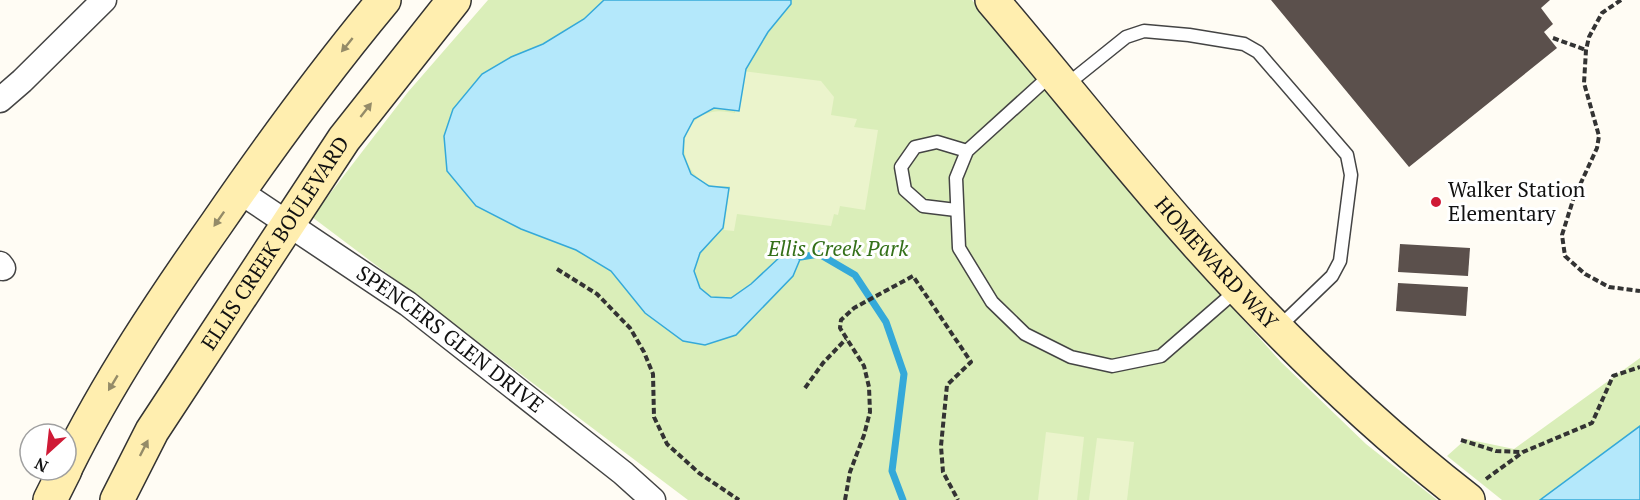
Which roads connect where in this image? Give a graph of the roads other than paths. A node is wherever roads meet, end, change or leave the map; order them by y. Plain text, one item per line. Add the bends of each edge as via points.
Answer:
1 (104, 0) edge
2 (384, 0) edge
3 (992, 0) edge
4 (443, 4) edge
5 (1059, 79) junction
6 (0, 100) edge
7 (967, 151) junction
8 (239, 191) junction
9 (956, 210) junction
10 (288, 225) junction
11 (1238, 288) junction
12 (1277, 329) junction
13 (78, 444) edge
14 (59, 482) edge
15 (1477, 490) edge
16 (50, 500) edge
17 (117, 500) edge
18 (653, 500) edge

1 - 6 street
2 -> 8 street via 341,51
3 - 5 street, HOMEWARD WAY
10 -> 4 street, ELLIS CREEK BOULEVARD via 344,139
5 - 7 lane
5 - 11 street, HOMEWARD WAY
5 - 12 lane via 1126,37 1144,31 1244,44 1258,52 1347,155 1351,175 1340,261 1332,276
7 - 9 lane via 956,178
7 - 9 lane via 937,142 915,147 901,167 905,190 923,206
8 - 10 street, SPENCERS GLEN DRIVE
8 -> 13 street via 166,296
9 - 11 lane via 959,248 992,302 1025,334 1071,357 1112,366 1161,356
17 -> 10 street, ELLIS CREEK BOULEVARD via 152,431
10 - 18 street, SPENCERS GLEN DRIVE via 408,304
11 - 12 street, HOMEWARD WAY
12 - 15 street, HOMEWARD WAY via 1381,429
14 - 16 street

